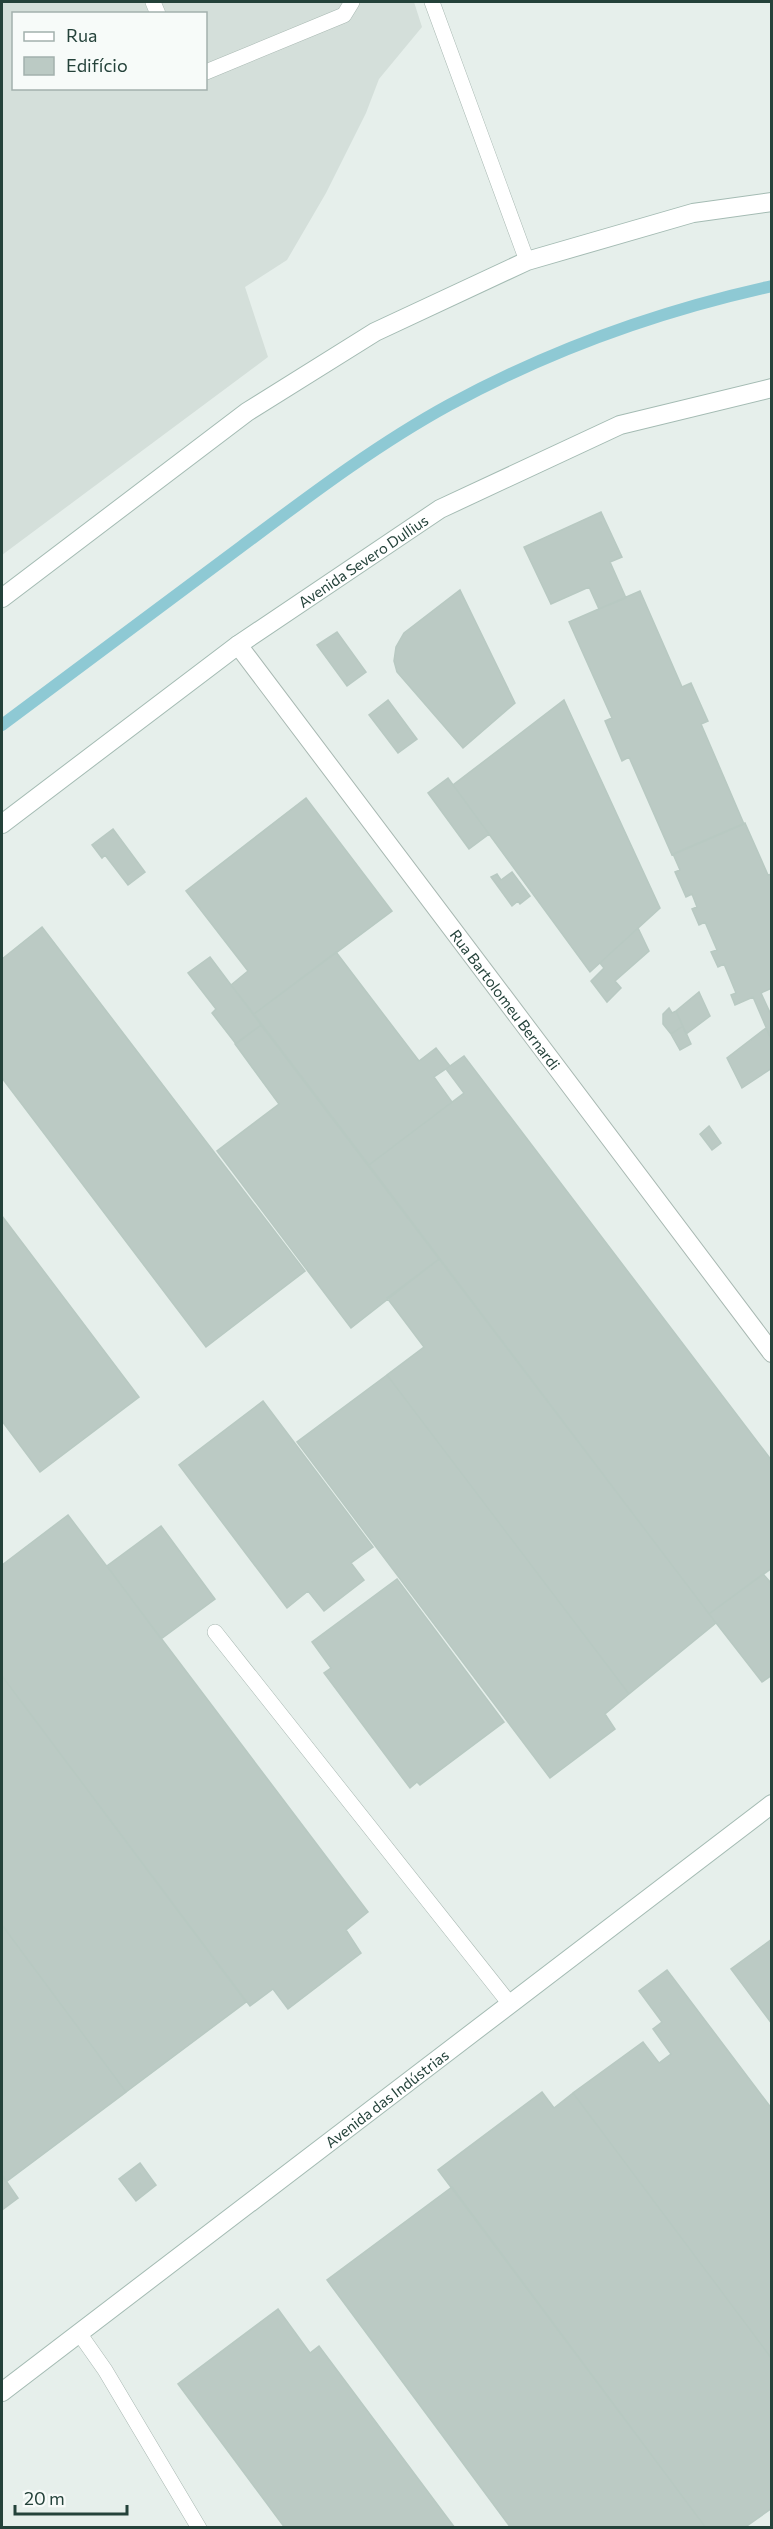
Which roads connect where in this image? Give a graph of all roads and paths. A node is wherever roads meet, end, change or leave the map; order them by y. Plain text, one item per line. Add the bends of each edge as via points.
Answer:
1 (352, 2) edge
2 (432, 2) edge
3 (207, 72) edge
4 (771, 202) edge
5 (527, 261) junction
6 (771, 388) edge
7 (2, 598) edge
8 (238, 645) junction
9 (2, 824) edge
10 (771, 1353) edge
11 (215, 1632) dead end
12 (771, 1804) edge
13 (510, 2004) junction
14 (79, 2333) junction
15 (2, 2392) edge
16 (199, 2528) edge

1 - 3 lane via 344,15
2 - 5 lane
4 - 5 street via 693,213
5 - 7 street via 375,332 247,411
6 - 8 street, Avenida Severo Dullius via 620,425 440,510
8 - 9 street, Avenida Severo Dullius
8 - 10 street, Rua Bartolomeu Bernardi
11 - 13 lane
12 - 13 street, Avenida das Indústrias
13 - 14 street, Avenida das Indústrias
14 - 15 street, Avenida das Indústrias
14 - 16 lane

